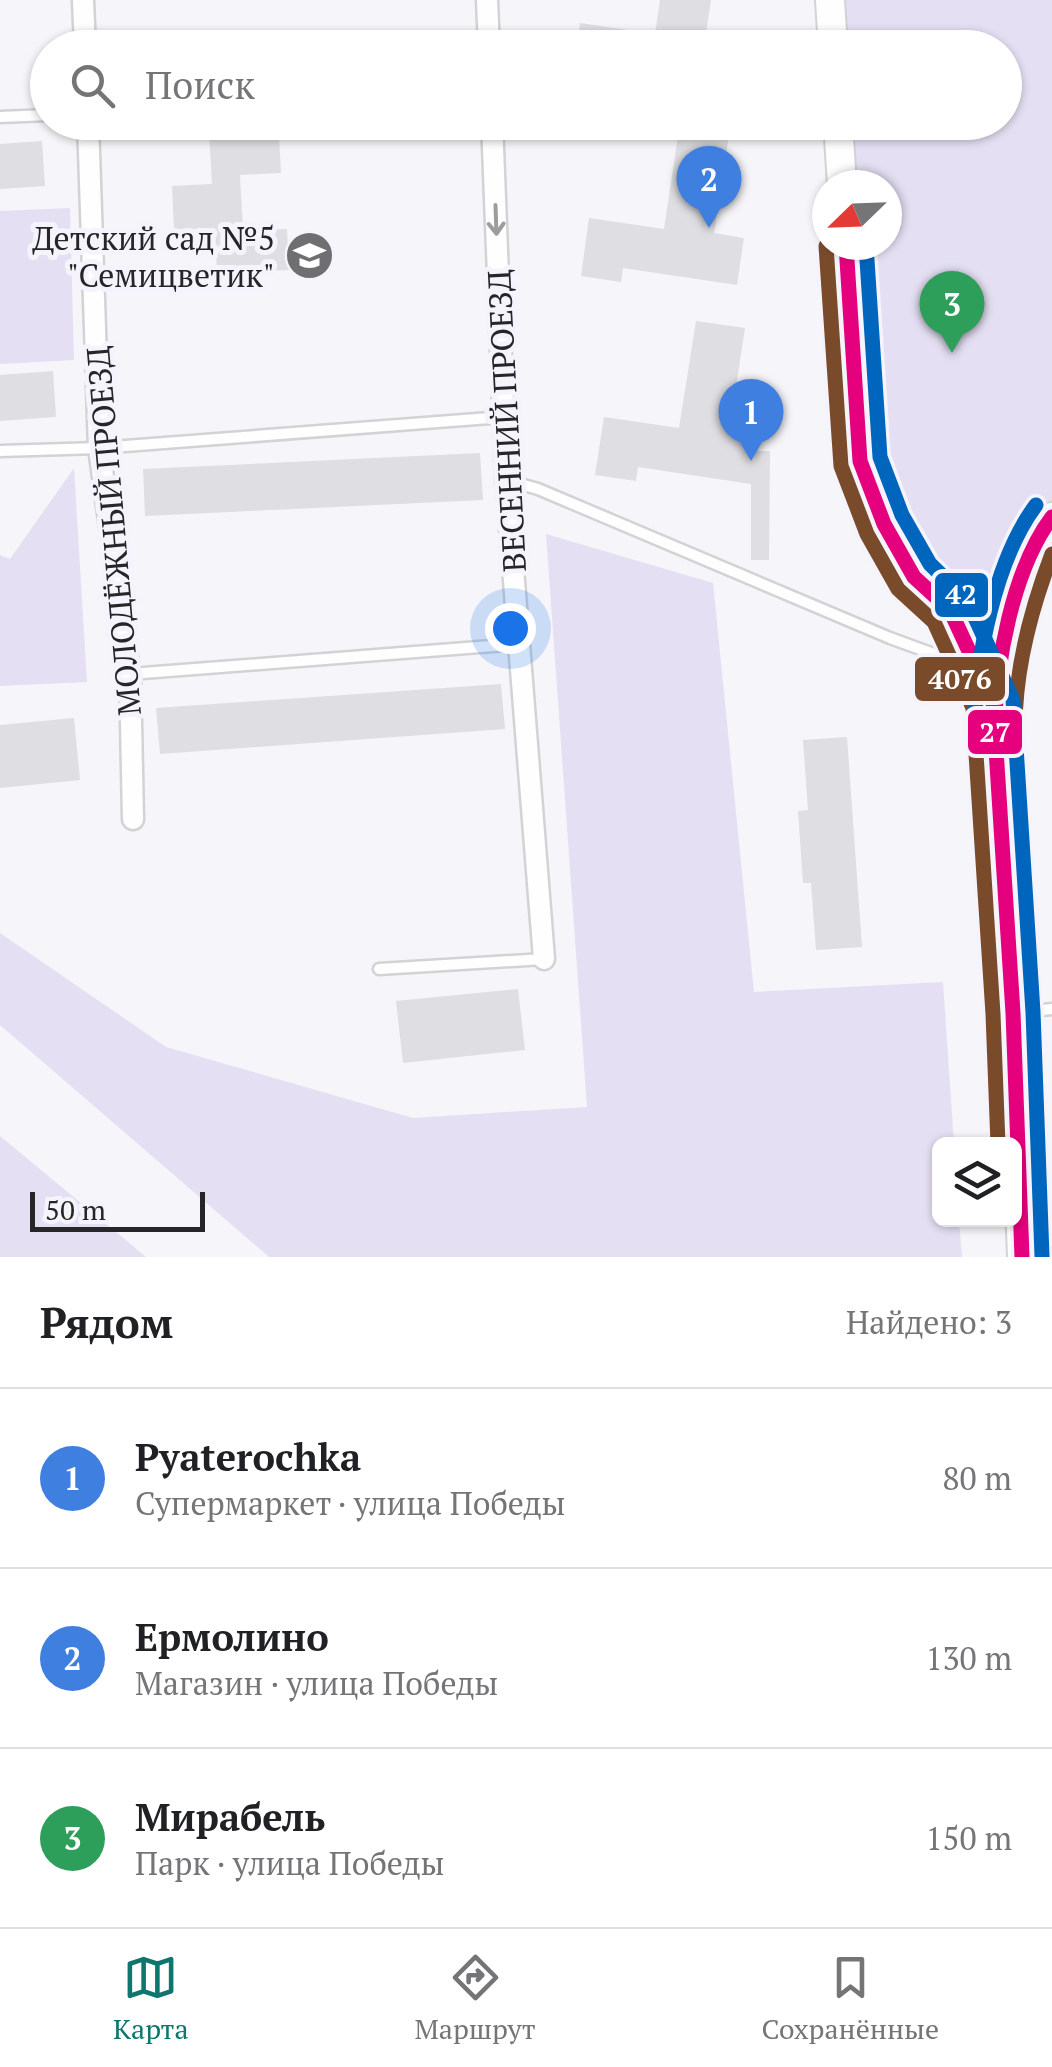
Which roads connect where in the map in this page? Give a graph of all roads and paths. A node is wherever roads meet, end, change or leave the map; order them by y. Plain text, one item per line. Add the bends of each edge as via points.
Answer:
1 (83, 0) edge
2 (487, 0) edge
3 (830, 0) edge
4 (84, 30) edge
5 (488, 30) edge
6 (832, 30) edge
7 (30, 116) edge
8 (0, 117) edge
9 (89, 140) edge
10 (493, 140) edge
11 (839, 140) edge
12 (841, 170) edge
13 (847, 260) edge
14 (504, 417) junction
15 (99, 448) junction
16 (0, 451) edge
17 (506, 480) junction
18 (1052, 517) edge
19 (1036, 541) junction
20 (950, 610) junction
21 (518, 644) junction
22 (978, 670) junction
23 (130, 674) junction
24 (993, 702) junction
25 (133, 819) dead end
26 (544, 959) joint
27 (379, 970) dead end
28 (1052, 1009) edge
29 (1012, 1014) junction
30 (1022, 1257) edge

1 - 4 street
2 - 5 street
3 - 6 street
7 - 8 lane
9 - 15 street, МОЛОДЁЖНЫЙ ПРОЕЗД
10 -> 14 street, ВЕСЕННИЙ ПРОЕЗД
11 - 12 street
13 - 20 street via 860,461 914,577
14 - 15 lane
14 - 17 street, ВЕСЕННИЙ ПРОЕЗД
15 - 16 lane
15 - 23 street, МОЛОДЁЖНЫЙ ПРОЕЗД
17 - 21 street, ВЕСЕННИЙ ПРОЕЗД
17 - 22 lane
18 - 19 street
19 - 20 street via 994,594
19 - 24 street
20 - 22 street
21 - 23 lane
21 - 26 street, ВЕСЕННИЙ ПРОЕЗД
22 - 24 street
23 - 25 street, МОЛОДЁЖНЫЙ ПРОЕЗД
24 - 29 street
26 - 27 lane
28 - 29 lane
29 - 30 street

